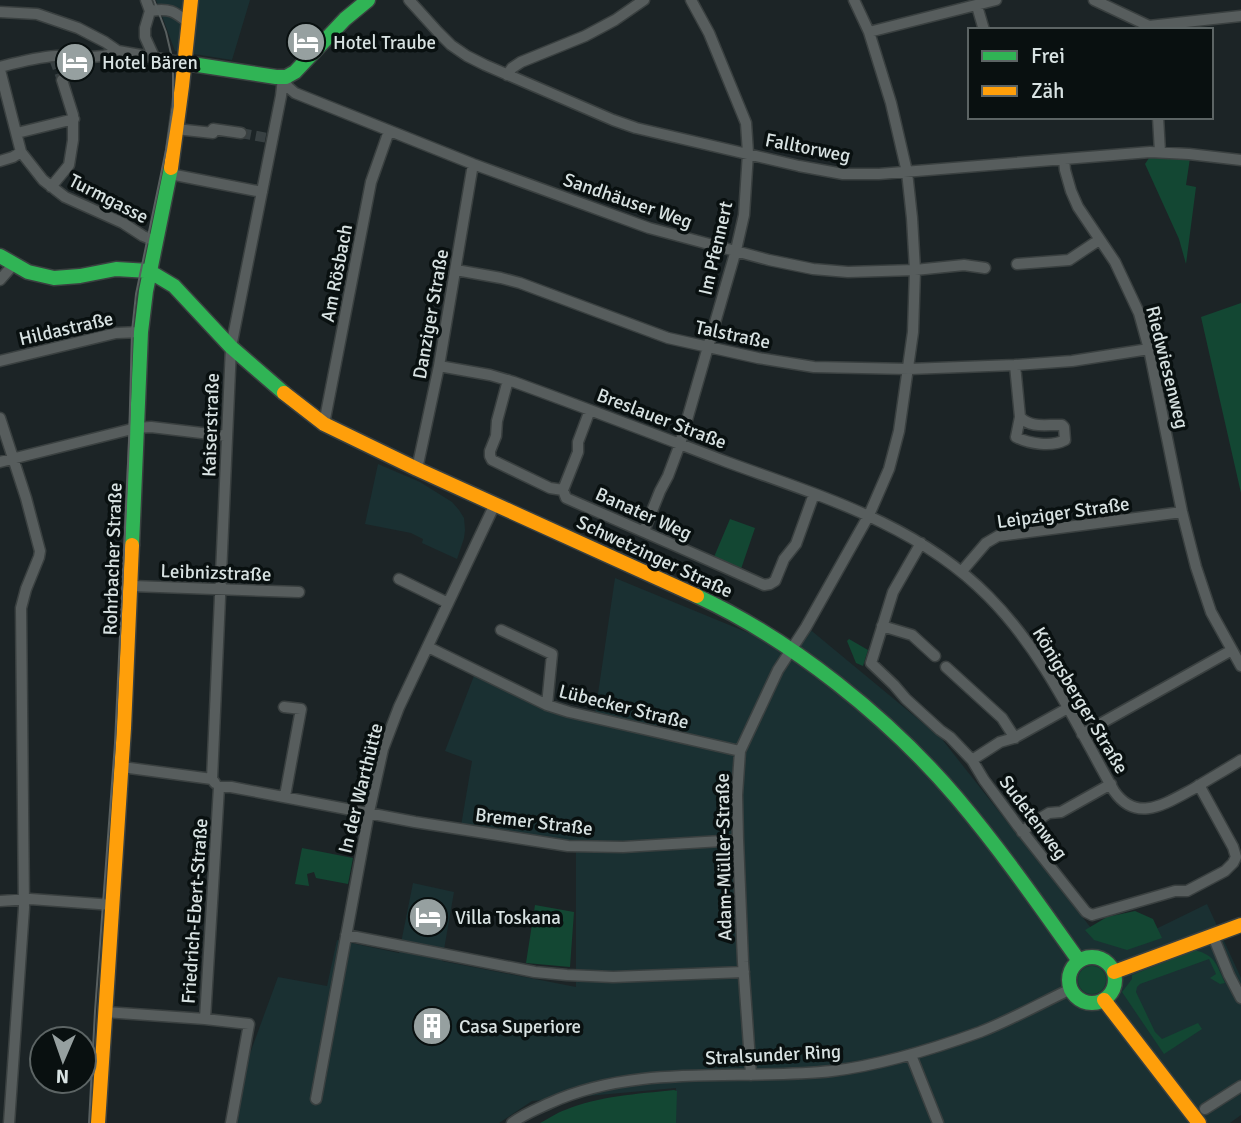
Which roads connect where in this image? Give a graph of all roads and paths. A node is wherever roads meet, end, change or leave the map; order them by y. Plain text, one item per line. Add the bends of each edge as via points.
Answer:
1 (146, 0) edge
2 (191, 0) edge
3 (368, 0) edge
4 (409, 0) edge
5 (644, 0) edge
6 (691, 0) edge
7 (854, 0) edge
8 (996, 0) edge
9 (1094, 0) edge
10 (977, 6) junction
11 (150, 11) junction
12 (0, 12) edge
13 (1241, 16) edge
14 (189, 23) junction
15 (983, 28) edge
16 (1149, 28) edge
17 (869, 32) junction
18 (118, 51) junction
19 (155, 59) junction
20 (185, 63) junction
21 (0, 68) edge
22 (507, 75) junction
23 (283, 78) junction
24 (62, 80) tunnel mouth
25 (1157, 119) edge
26 (74, 120) junction
27 (176, 129) junction
28 (389, 131) junction
29 (17, 133) junction
30 (241, 133) tunnel mouth
31 (22, 152) junction
32 (1160, 152) junction
33 (748, 153) junction
34 (1064, 159) junction
35 (1241, 160) edge
36 (0, 161) edge
37 (473, 164) junction
38 (907, 172) junction
39 (170, 174) junction
40 (51, 187) junction
41 (262, 192) junction
42 (1099, 240) junction
43 (155, 241) junction
44 (736, 250) junction
45 (0, 256) edge
46 (1017, 264) dead end
47 (13, 265) junction
48 (985, 268) dead end
49 (456, 270) junction
50 (915, 270) junction
51 (149, 271) junction
52 (0, 280) edge
53 (141, 332) junction
54 (231, 347) junction
55 (708, 347) junction
56 (1149, 349) junction
57 (0, 362) edge
58 (1015, 365) junction
59 (439, 366) junction
60 (909, 369) junction
61 (508, 380) junction
62 (590, 410) junction
63 (1020, 417) dead end
64 (0, 418) edge
65 (324, 424) junction
66 (136, 428) junction
67 (227, 436) junction
68 (680, 444) junction
69 (13, 459) junction
70 (0, 462) edge
71 (417, 469) junction
72 (563, 490) junction
73 (814, 494) junction
74 (495, 504) junction
75 (1182, 512) junction
76 (869, 515) junction
77 (644, 531) junction
78 (921, 542) junction
79 (962, 571) junction
80 (399, 579) dead end
81 (132, 586) junction
82 (220, 589) junction
83 (299, 592) dead end
84 (448, 603) junction
85 (881, 626) junction
86 (501, 630) dead end
87 (428, 647) junction
88 (790, 650) junction
89 (1232, 650) junction
90 (935, 656) dead end
91 (946, 667) dead end
92 (1241, 667) edge
93 (547, 705) junction
94 (284, 707) dead end
95 (1068, 708) junction
96 (1082, 734) junction
97 (1015, 738) junction
98 (740, 751) junction
99 (972, 760) junction
100 (1241, 760) edge
101 (122, 767) junction
102 (215, 783) junction
103 (1111, 784) junction
104 (1199, 785) junction
105 (285, 796) junction
106 (369, 812) junction
107 (1023, 832) junction
108 (738, 840) junction
109 (1237, 845) edge
110 (23, 899) junction
111 (0, 901) edge
112 (113, 905) junction
113 (1241, 925) edge
114 (346, 935) junction
115 (1213, 936) junction
116 (1079, 961) junction
117 (744, 972) junction
118 (1114, 972) junction
119 (1072, 989) junction
120 (1241, 998) edge
121 (1104, 1000) junction
122 (105, 1012) junction
123 (205, 1019) junction
124 (911, 1055) junction
125 (751, 1075) junction
126 (1241, 1086) edge
127 (316, 1099) dead end
128 (1202, 1116) edge
129 (9, 1123) edge
130 (98, 1123) edge
131 (231, 1123) edge
132 (512, 1123) edge
133 (938, 1123) edge

1 - 11 street
2 - 14 main road, Rohrbacher Straße
3 - 23 main road via 295,72
4 - 22 street, Falltorweg via 451,45
5 - 22 street via 585,36 521,62
6 - 33 street, Im Pfennert via 746,123
7 - 17 street, Adam-Müller-Straße
8 - 10 street
9 - 16 street
10 - 15 street
10 - 17 street
11 - 14 street via 171,10
11 - 19 street via 145,37
12 - 18 street via 52,18
13 - 16 street
14 - 20 main road, Rohrbacher Straße
17 - 38 street, Adam-Müller-Straße
18 - 19 street
18 - 21 street via 104,56 33,58
19 - 20 street
20 - 23 main road
20 - 27 main road, Rohrbacher Straße
21 - 29 street, Turmgasse
22 - 33 street, Falltorweg via 636,128
23 - 28 street, Sandhäuser Weg via 295,93
23 - 41 street, Kaiserstraße
24 - 26 street
25 - 32 street
26 - 29 street
26 - 40 street via 69,165
27 - 30 street
27 - 39 main road, Rohrbacher Straße
28 - 37 street, Sandhäuser Weg
28 - 65 street, Am Rösbach via 371,182
29 - 31 street, Turmgasse
31 - 36 street
31 - 40 street, Turmgasse
32 - 34 street, Falltorweg
32 - 35 street, Falltorweg
33 - 38 street, Falltorweg via 843,174
33 - 44 street, Im Pfennert via 744,215
34 - 38 street, Falltorweg
34 - 42 street, Riedwiesenweg via 1071,191
37 - 44 street, Sandhäuser Weg via 649,228
37 - 49 street, Danziger Straße
38 - 50 street, Adam-Müller-Straße
39 - 41 street
39 - 43 main road, Rohrbacher Straße
40 - 43 street, Turmgasse
41 - 54 street, Kaiserstraße
42 - 46 street via 1069,260
42 - 56 street, Riedwiesenweg via 1130,293
43 - 51 main road, Rohrbacher Straße
44 - 50 street, Sandhäuser Weg via 813,269
44 - 55 street, Im Pfennert
45 - 47 main road
47 - 51 main road via 54,278
47 - 52 street
48 - 50 street, Sandhäuser Weg via 964,265
49 - 55 street, Talstraße via 508,279 654,334
49 - 59 street, Danziger Straße
50 - 60 street, Adam-Müller-Straße
51 - 53 main road, Rohrbacher Straße
51 - 54 main road, Schwetzinger Straße via 174,286
53 - 57 street, Hildastraße via 116,333
53 - 66 main road, Rohrbacher Straße
54 - 65 main road, Schwetzinger Straße
54 - 67 street, Kaiserstraße
55 - 60 street, Talstraße via 814,367
55 - 68 street, Im Pfennert
56 - 58 street, Talstraße
56 - 75 street, Riedwiesenweg
58 - 60 street, Talstraße
58 - 63 street
59 - 61 street, Breslauer Straße
59 - 71 street, Danziger Straße
60 - 76 street, Adam-Müller-Straße via 896,444
61 - 62 street, Breslauer Straße
61 - 72 street, Banater Weg via 491,458
62 - 68 street, Breslauer Straße
62 - 72 street
64 - 69 street
65 - 71 main road, Schwetzinger Straße
66 - 67 street
66 - 69 street
66 - 81 main road, Rohrbacher Straße
67 - 82 street, Kaiserstraße
68 - 73 street, Breslauer Straße
68 - 77 street, Im Pfennert
69 - 70 street
69 - 110 street via 40,552 21,608
71 - 74 main road, Schwetzinger Straße
72 - 77 street, Banater Weg via 566,498
73 - 76 street, Breslauer Straße
73 - 77 street, Banater Weg via 796,544 775,581 767,585
74 - 84 street, In der Warthütte
74 - 88 main road, Schwetzinger Straße via 729,611
75 - 79 street, Leipziger Straße via 998,536
75 - 89 street via 1206,598
76 - 78 street, Königsberger Straße
76 - 88 street, Adam-Müller-Straße
78 - 79 street, Königsberger Straße
78 - 85 street, Sudetenweg via 894,589
79 - 95 street, Königsberger Straße via 1022,635
80 - 84 street
81 - 82 street, Leibnizstraße
81 - 101 main road, Rohrbacher Straße
82 - 83 street, Leibnizstraße
82 - 102 street, Kaiserstraße
84 - 87 street, In der Warthütte
85 - 90 street via 912,635
85 - 99 street, Sudetenweg via 872,665
86 - 93 street via 552,654
87 - 93 street, Lübecker Straße
87 - 106 street, In der Warthütte via 383,749
88 - 98 street, Adam-Müller-Straße
88 - 116 main road, Schwetzinger Straße via 846,692 940,780
89 - 92 street
89 - 96 street
91 - 97 street via 1005,721
93 - 98 street, Lübecker Straße
94 - 105 street via 301,709
95 - 96 street, Königsberger Straße
95 - 97 street
96 - 103 street, Königsberger Straße
97 - 99 street
98 - 108 street, Adam-Müller-Straße
99 - 107 street, Sudetenweg
100 - 104 street, Königsberger Straße
101 - 102 street, Bremer Straße
101 - 112 main road, Rohrbacher Straße
102 - 105 street, Bremer Straße
102 - 123 street, Friedrich-Ebert-Straße
103 - 104 street, Königsberger Straße via 1124,802 1147,809
103 - 107 street via 1061,812 1049,813
104 - 109 street, Sudetenweg
105 - 106 street, Bremer Straße
106 - 108 street, Bremer Straße via 568,846
106 - 114 street, In der Warthütte
107 - 109 street, Sudetenweg via 1090,915 1187,891 1231,866
108 - 117 street, Adam-Müller-Straße
110 - 111 street
110 - 112 street
110 - 129 street
112 - 122 main road, Rohrbacher Straße
113 - 115 main road
114 - 117 street via 567,975
114 - 127 street, In der Warthütte
115 - 118 main road
115 - 120 street
116 - 118 main road via 1097,958
116 - 119 main road via 1070,975
117 - 125 street, Adam-Müller-Straße
118 - 121 main road via 1113,989
119 - 121 main road via 1087,1002
119 - 124 street, Stralsunder Ring via 982,1031
121 - 128 main road
122 - 123 street
122 - 130 main road, Rohrbacher Straße
123 - 131 street, Friedrich-Ebert-Straße via 249,1024
124 - 125 street, Stralsunder Ring via 832,1071
124 - 133 street
125 - 132 street, Stralsunder Ring via 615,1082 572,1093
126 - 128 street

